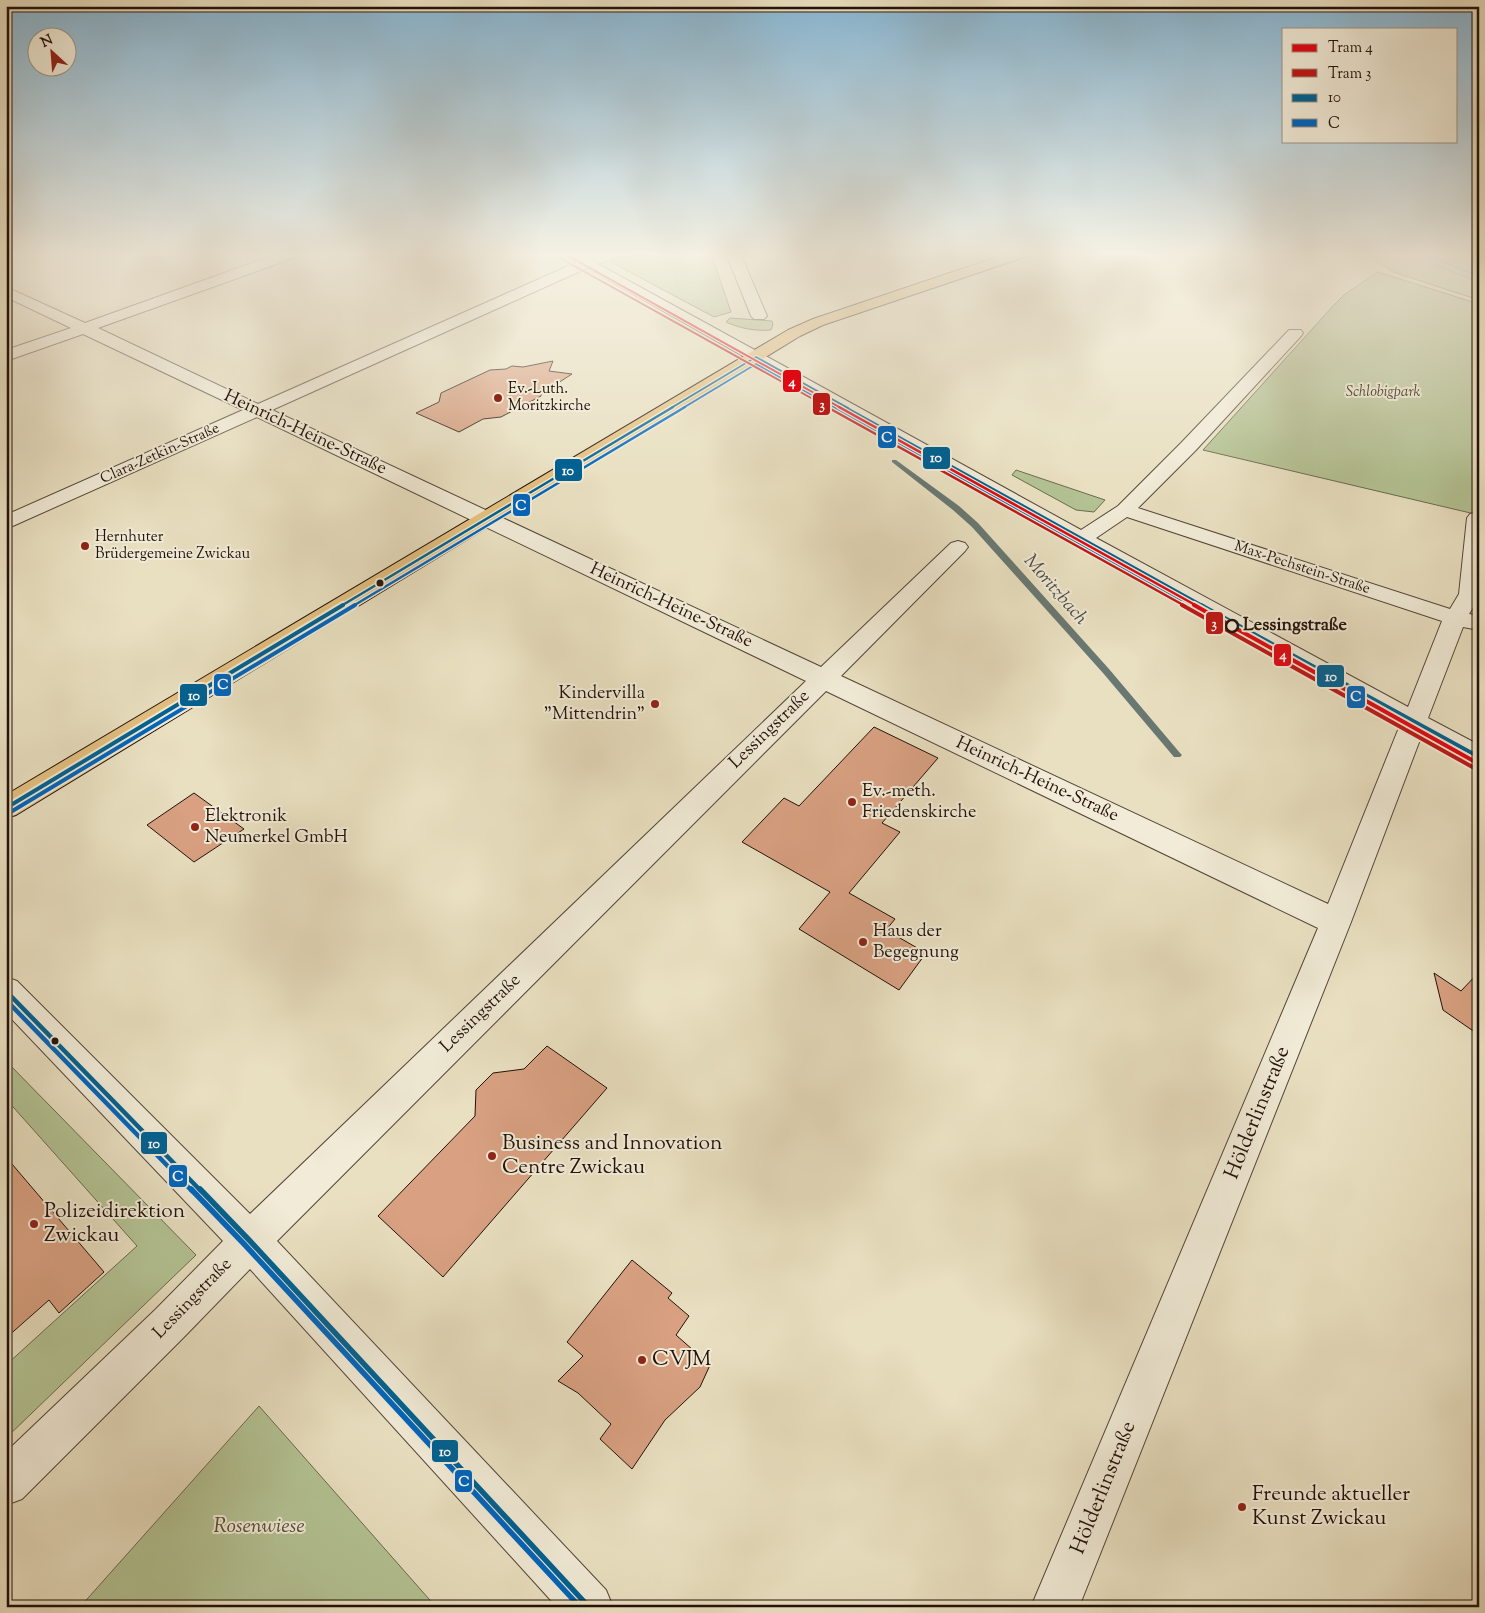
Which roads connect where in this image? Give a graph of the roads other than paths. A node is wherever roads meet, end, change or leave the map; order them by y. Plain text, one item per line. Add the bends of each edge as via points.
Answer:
1 (84, 328) joint
2 (441, 328) edge
3 (703, 328) edge
4 (804, 328) edge
5 (1295, 333) dead end
6 (6, 356) edge
7 (756, 357) junction
8 (257, 410) junction
9 (1125, 510) junction
10 (487, 518) junction
11 (1477, 518) dead end
12 (6, 524) edge
13 (1082, 538) junction
14 (958, 547) dead end
15 (1455, 618) junction
16 (1479, 623) edge
17 (822, 678) junction
18 (1414, 722) junction
19 (1479, 758) edge
20 (6, 808) edge
21 (1336, 922) junction
22 (6, 991) edge
23 (250, 1240) junction
24 (6, 1483) edge
25 (589, 1607) edge
26 (1055, 1607) edge

1 - 6 street
1 - 8 street, Heinrich-Heine-Straße
2 - 8 street, Clara-Zetkin-Straße
3 - 7 street
4 - 7 main road
5 - 9 street
7 - 10 main road
7 - 13 street
8 - 10 street, Heinrich-Heine-Straße
8 - 12 street, Clara-Zetkin-Straße
9 - 13 street
9 - 15 street, Max-Pechstein-Straße
10 - 17 street, Heinrich-Heine-Straße
10 - 20 main road
11 - 15 street, Hölderlinstraße via 1470,594
13 - 18 street
14 - 17 street, Lessingstraße
15 - 16 street, Max-Pechstein-Straße
15 - 18 street, Hölderlinstraße
17 - 21 street, Heinrich-Heine-Straße
17 - 23 street, Lessingstraße
18 - 19 street
18 - 21 street, Hölderlinstraße
21 - 26 street, Hölderlinstraße
22 - 23 street
23 - 24 street, Lessingstraße via 170,1324
23 - 25 street

